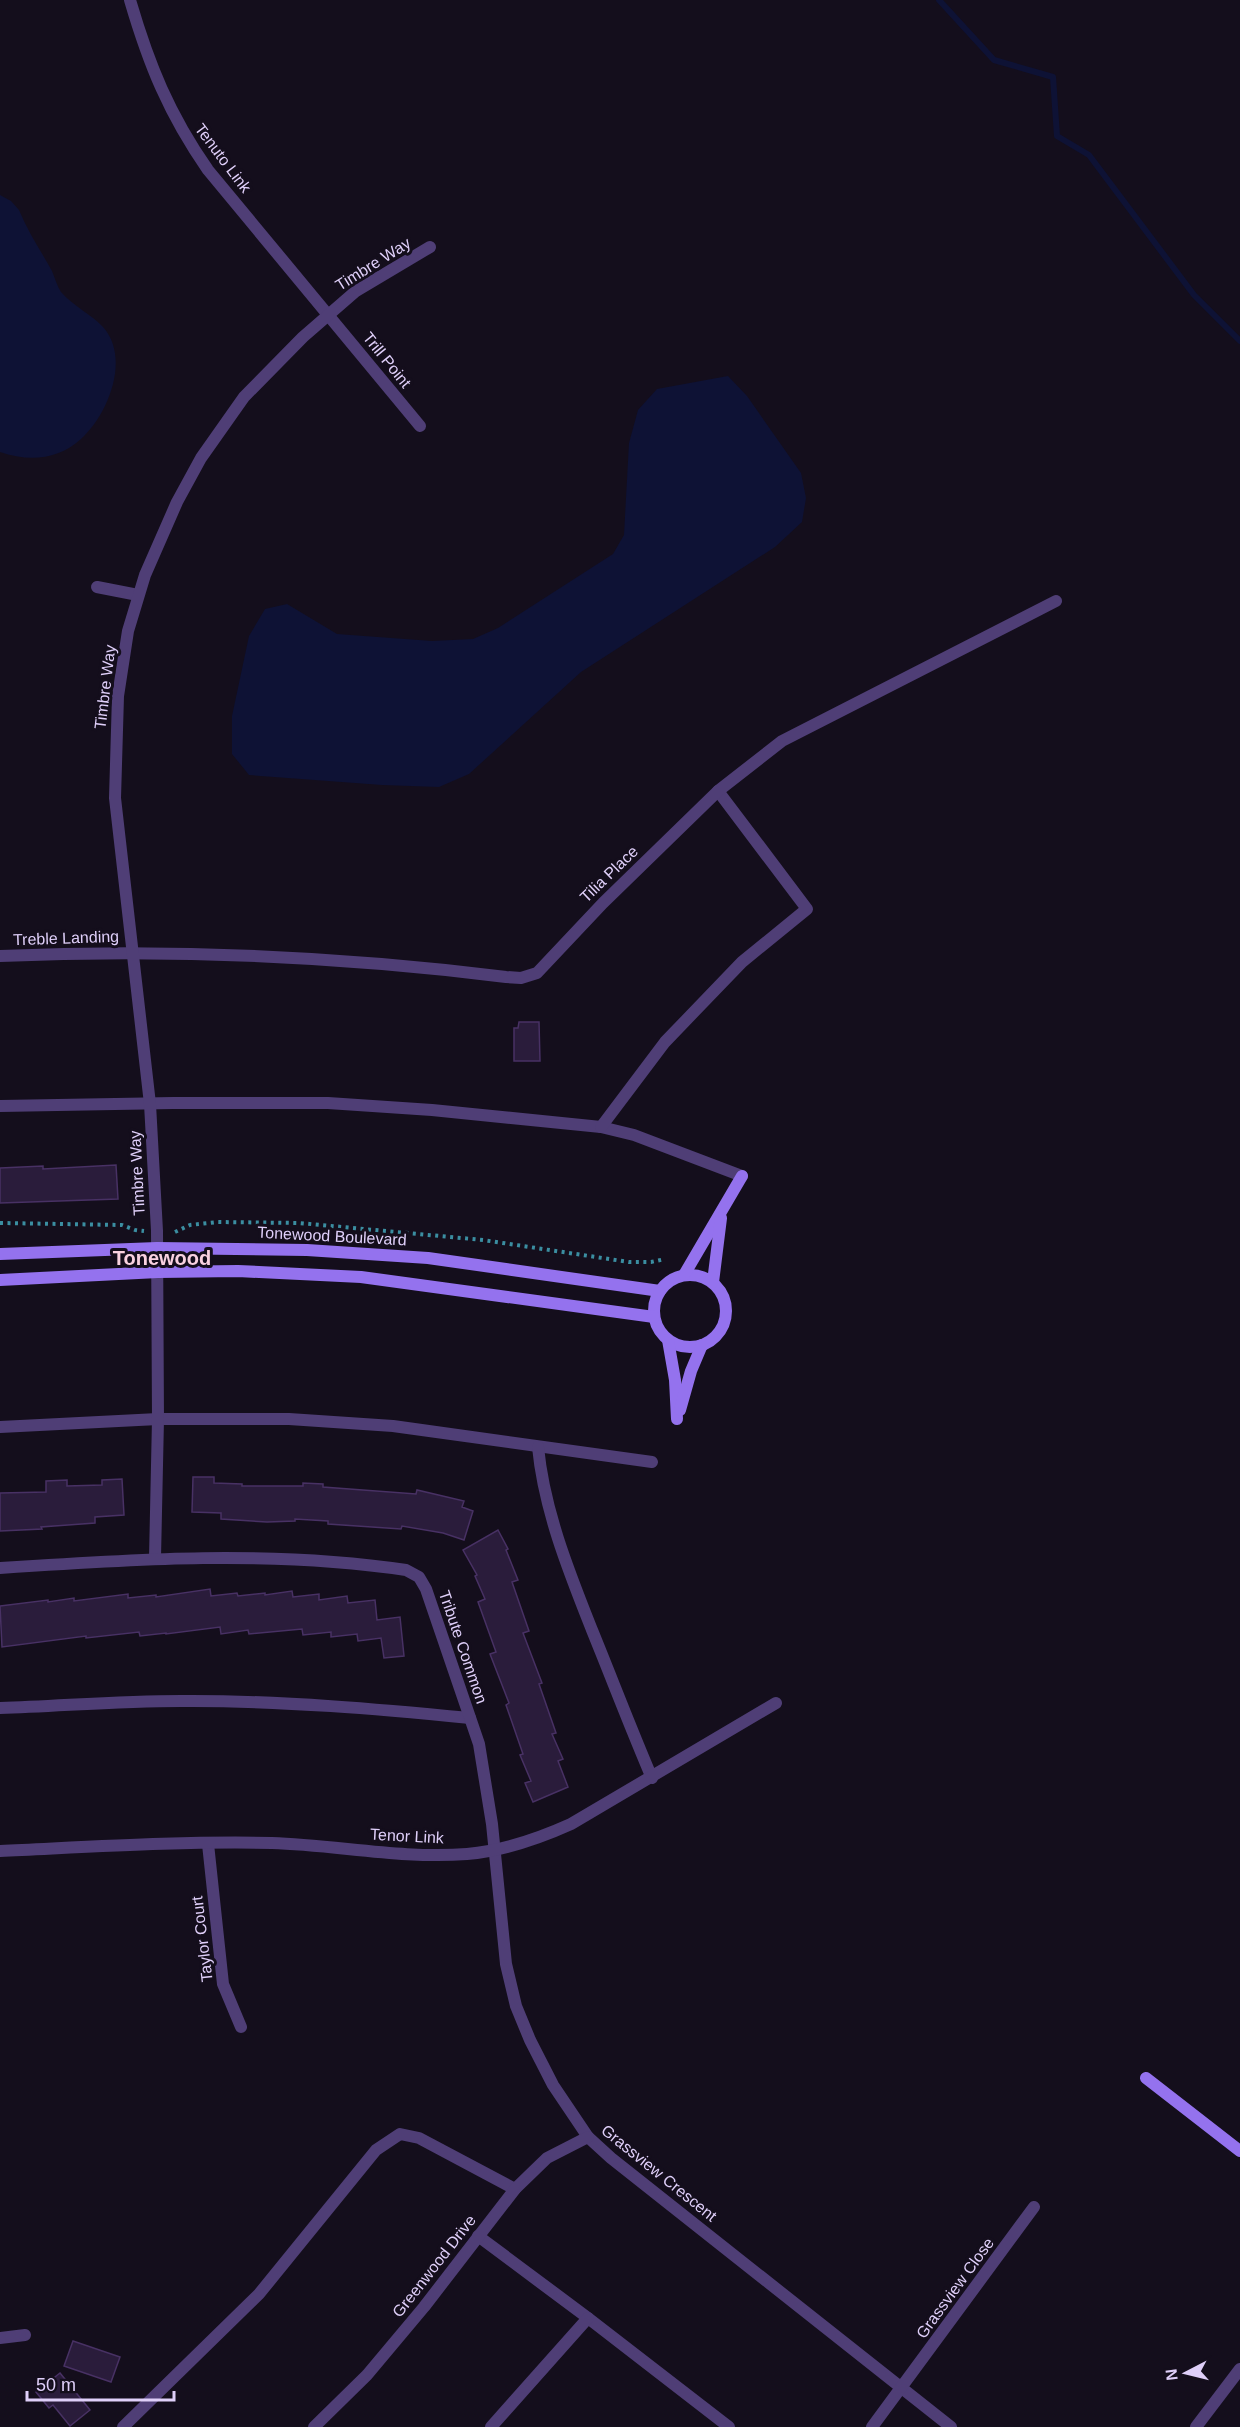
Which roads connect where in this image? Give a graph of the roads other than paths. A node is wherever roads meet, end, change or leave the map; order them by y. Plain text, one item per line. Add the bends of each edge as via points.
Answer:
1 (130, 0) edge
2 (430, 247) dead end
3 (328, 314) junction
4 (420, 426) dead end
5 (97, 587) dead end
6 (138, 595) junction
7 (1056, 601) dead end
8 (718, 791) junction
9 (134, 952) junction
10 (0, 956) edge
11 (150, 1104) junction
12 (0, 1106) edge
13 (600, 1127) junction
14 (722, 1208) junction
15 (157, 1248) junction
16 (0, 1254) edge
17 (158, 1272) junction
18 (684, 1275) junction
19 (0, 1280) edge
20 (713, 1282) junction
21 (660, 1291) junction
22 (654, 1317) junction
23 (668, 1340) junction
24 (702, 1345) junction
25 (158, 1419) junction
26 (0, 1427) edge
27 (538, 1447) junction
28 (652, 1462) dead end
29 (155, 1558) junction
30 (0, 1568) edge
31 (776, 1703) dead end
32 (0, 1708) edge
33 (470, 1718) junction
34 (652, 1778) junction
35 (208, 1844) junction
36 (495, 1849) junction
37 (0, 1851) edge
38 (242, 2027) dead end
39 (1146, 2078) dead end
40 (588, 2137) junction
41 (1240, 2151) edge
42 (515, 2189) junction
43 (1034, 2207) dead end
44 (478, 2236) junction
45 (588, 2318) junction
46 (25, 2335) dead end
47 (0, 2338) edge
48 (1240, 2369) edge
49 (903, 2387) junction
50 (123, 2427) edge
51 (314, 2427) edge
52 (491, 2427) edge
53 (729, 2427) edge
54 (872, 2427) edge
55 (951, 2427) edge
56 (1196, 2427) edge

1 - 3 street, Tenuto Link via 162,95 191,145
2 - 3 street, Timbre Way via 372,280
3 - 4 street, Trill Point
3 - 6 street, Timbre Way via 274,365 227,419 177,502
5 - 6 street
6 - 9 street, Timbre Way via 118,696 114,764
7 - 8 street, Tilia Place via 782,741
8 - 9 street, Tilia Place via 597,908 549,963 537,973 521,978 331,960
8 - 13 street via 807,909 742,962 665,1042
9 - 10 street, Treble Landing
9 - 11 street, Timbre Way
11 - 12 street
11 - 13 street via 379,1106
11 - 15 street, Timbre Way
13 - 14 street via 634,1135 742,1176
14 - 18 street
14 - 20 street
15 - 16 street, Tonewood Boulevard
15 - 17 street, Timbre Way
15 - 21 street, Tonewood Boulevard via 296,1249 428,1258
17 - 19 street
17 - 22 street via 362,1277
17 - 25 street
18 - 20 street via 700,1275
18 - 21 street via 669,1281
20 - 24 street via 722,1293 727,1313 717,1335
21 - 22 street via 654,1303
22 - 23 street
23 - 24 street via 684,1347
23 - 24 street via 677,1419
25 - 26 street
25 - 27 street via 289,1419 393,1426
25 - 29 street
27 - 28 street
27 - 34 street via 540,1472 578,1594
29 - 30 street, Tribute Common
29 - 33 street, Tribute Common via 294,1558 406,1570 419,1577 426,1589
31 - 34 street, Tenor Link
32 - 33 street via 189,1701 328,1705
33 - 36 street, Tribute Common via 479,1744
34 - 36 street, Tenor Link via 572,1824
35 - 36 street, Tenor Link via 272,1843 445,1855
35 - 37 street, Tenor Link
35 - 38 street, Taylor Court via 223,1984
36 - 40 street, Grassview Crescent via 505,1954 516,2006 553,2085
39 - 41 street
40 - 42 street, Greenwood Drive via 547,2158
40 - 49 street, Grassview Crescent
42 - 44 street, Greenwood Drive
42 - 50 street via 419,2138 400,2134 376,2150 259,2294
43 - 49 street, Grassview Close
44 - 45 street
44 - 51 street, Greenwood Drive via 367,2375
45 - 52 street
45 - 53 street
46 - 47 street
48 - 56 street
49 - 54 street, Grassview Close
49 - 55 street, Grassview Crescent

